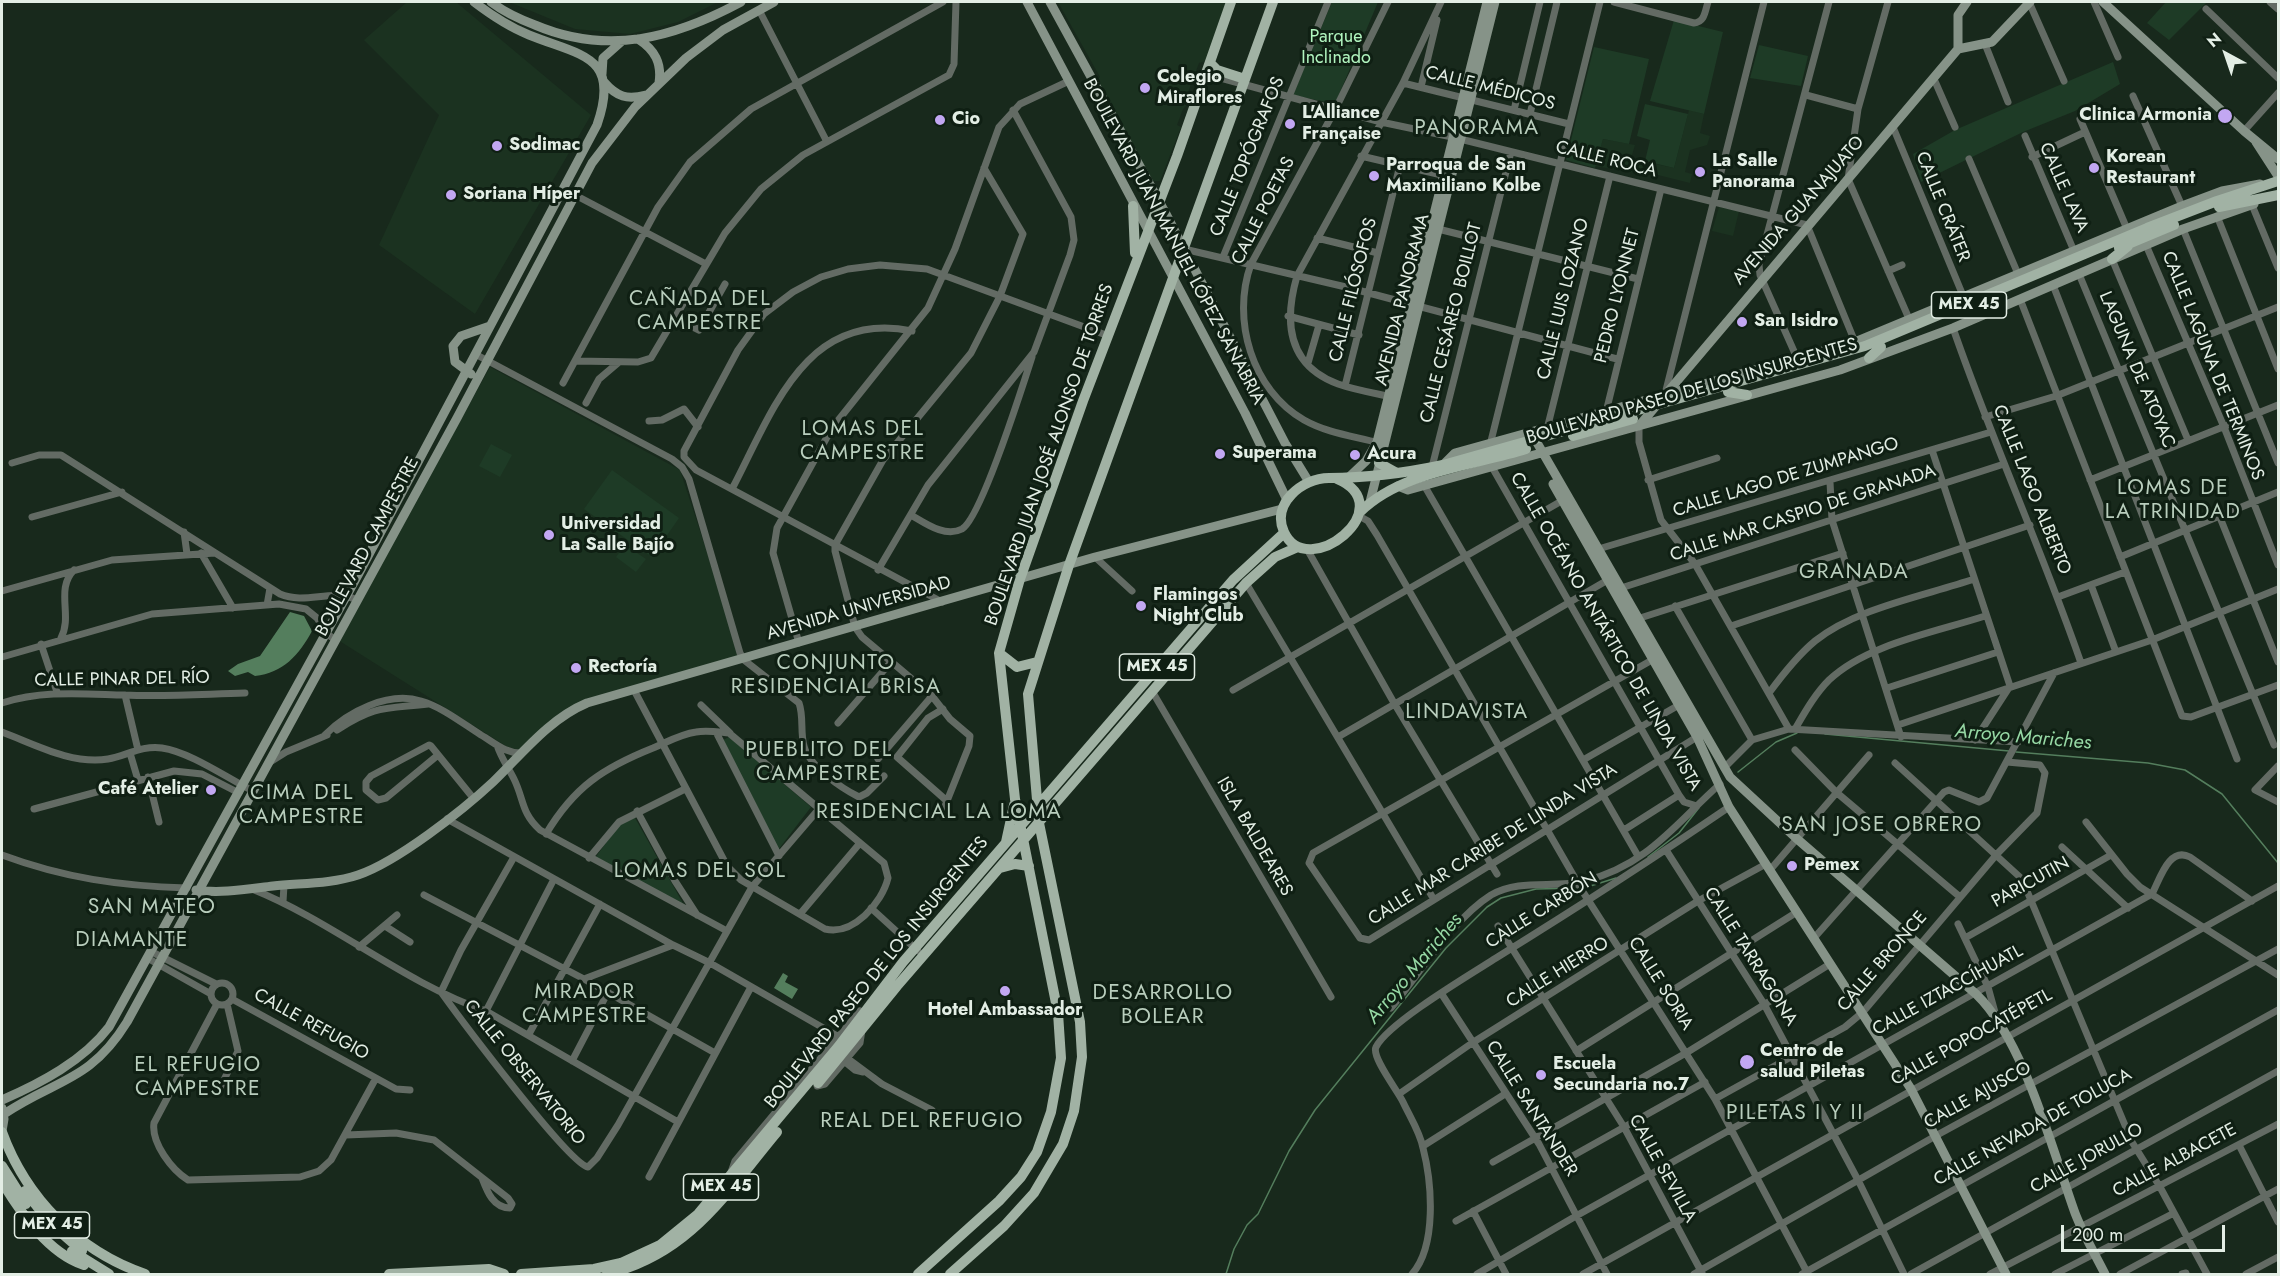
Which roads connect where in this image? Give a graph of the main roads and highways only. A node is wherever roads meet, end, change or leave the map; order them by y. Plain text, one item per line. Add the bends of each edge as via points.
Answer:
1 (1231, 2) edge
2 (1273, 2) edge
3 (1208, 68) junction
4 (1244, 82) junction
5 (2277, 180) edge
6 (2278, 195) edge
7 (1133, 206) road end
8 (2164, 213) road end
9 (2147, 228) junction
10 (2132, 243) junction
11 (1135, 258) junction
12 (2112, 259) road end
13 (1874, 334) road end
14 (1860, 344) junction
15 (1881, 347) junction
16 (1869, 358) road end
17 (1728, 392) junction
18 (1748, 395) road end
19 (1533, 444) junction
20 (1379, 463) road end
21 (1397, 473) junction
22 (1337, 479) junction
23 (1359, 514) junction
24 (1284, 532) junction
25 (1302, 548) junction
26 (999, 653) junction
27 (1037, 662) junction
28 (1035, 780) junction
29 (1057, 785) junction
30 (1015, 799) junction
31 (1036, 808) junction
32 (1039, 823) junction
33 (1021, 826) junction
34 (1024, 840) junction
35 (1006, 842) junction
36 (1029, 866) junction
37 (1000, 868) junction
38 (919, 952) junction
39 (2, 1131) edge
40 (2, 1152) edge
41 (2, 1166) edge
42 (2, 1182) edge
43 (78, 1251) junction
44 (109, 1275) edge
45 (124, 1275) edge
46 (145, 1275) edge
47 (389, 1275) edge
48 (504, 1275) edge
49 (521, 1275) edge
50 (607, 1275) edge
51 (918, 1275) edge
52 (950, 1275) edge

1 - 3 main road, BOULEVARD JUAN JOSÉ ALONSO DE TORRES
2 - 4 main road
3 - 4 main road
3 - 11 main road, BOULEVARD JUAN JOSÉ ALONSO DE TORRES
4 - 27 main road
5 - 9 main road, BOULEVARD PASEO DE LOS INSURGENTES / MEX 45
6 - 10 main road, BOULEVARD PASEO DE LOS INSURGENTES / MEX 45 via 2209,210
7 - 11 main road
8 - 9 main road
9 - 14 main road, BOULEVARD PASEO DE LOS INSURGENTES / MEX 45
10 - 12 main road
10 - 15 main road, BOULEVARD PASEO DE LOS INSURGENTES / MEX 45
11 - 26 main road, BOULEVARD JUAN JOSÉ ALONSO DE TORRES via 1020,579
13 - 14 main road
14 - 19 main road, BOULEVARD PASEO DE LOS INSURGENTES / MEX 45
15 - 16 main road
15 - 17 main road, BOULEVARD PASEO DE LOS INSURGENTES / MEX 45
17 - 18 main road
17 - 19 main road, BOULEVARD PASEO DE LOS INSURGENTES / MEX 45
19 - 21 main road, BOULEVARD PASEO DE LOS INSURGENTES / MEX 45
19 - 23 main road, BOULEVARD PASEO DE LOS INSURGENTES / MEX 45 via 1398,486 1370,502
20 - 21 main road
21 - 22 main road, BOULEVARD PASEO DE LOS INSURGENTES / MEX 45
22 - 23 main road via 1354,493
22 - 24 main road via 1310,482 1284,504
23 - 25 main road via 1350,530 1338,540 1322,547
24 - 25 main road
24 - 29 main road, BOULEVARD PASEO DE LOS INSURGENTES / MEX 45 via 1233,580
25 - 32 main road, BOULEVARD PASEO DE LOS INSURGENTES / MEX 45 via 1275,557 1246,583
26 - 27 main road via 1017,667
26 - 30 main road, BOULEVARD JUAN JOSÉ ALONSO DE TORRES
27 - 28 main road via 1028,694
28 - 29 main road
28 - 31 main road
29 - 31 main road, BOULEVARD PASEO DE LOS INSURGENTES / MEX 45
30 - 33 main road, BOULEVARD JUAN JOSÉ ALONSO DE TORRES
30 - 35 main road
31 - 32 main road
31 - 33 main road, BOULEVARD PASEO DE LOS INSURGENTES / MEX 45
32 - 34 main road, BOULEVARD PASEO DE LOS INSURGENTES / MEX 45
32 - 52 main road via 1080,1022 1080,1083 1063,1144 1034,1193
33 - 34 main road, BOULEVARD JUAN JOSÉ ALONSO DE TORRES
33 - 35 main road, BOULEVARD PASEO DE LOS INSURGENTES / MEX 45
34 - 36 main road, BOULEVARD JUAN JOSÉ ALONSO DE TORRES
34 - 37 main road, BOULEVARD PASEO DE LOS INSURGENTES / MEX 45
35 - 38 main road, BOULEVARD PASEO DE LOS INSURGENTES / MEX 45
36 - 37 main road
36 - 51 main road, BOULEVARD JUAN JOSÉ ALONSO DE TORRES via 1058,1013 1059,1075 1051,1112 1037,1152 1021,1177
37 - 38 main road, BOULEVARD PASEO DE LOS INSURGENTES / MEX 45
38 - 49 main road, BOULEVARD PASEO DE LOS INSURGENTES / MEX 45 via 690,1222 650,1250 621,1263
38 - 50 main road, BOULEVARD PASEO DE LOS INSURGENTES / MEX 45 via 862,1029 698,1227 650,1259
39 - 43 main road via 12,1158
40 - 43 main road, MEX 45 via 40,1212
41 - 43 main road, MEX 45 via 36,1217
42 - 43 main road via 32,1224
43 - 44 main road
43 - 45 main road, MEX 45
43 - 46 main road
47 - 48 main road via 489,1269

